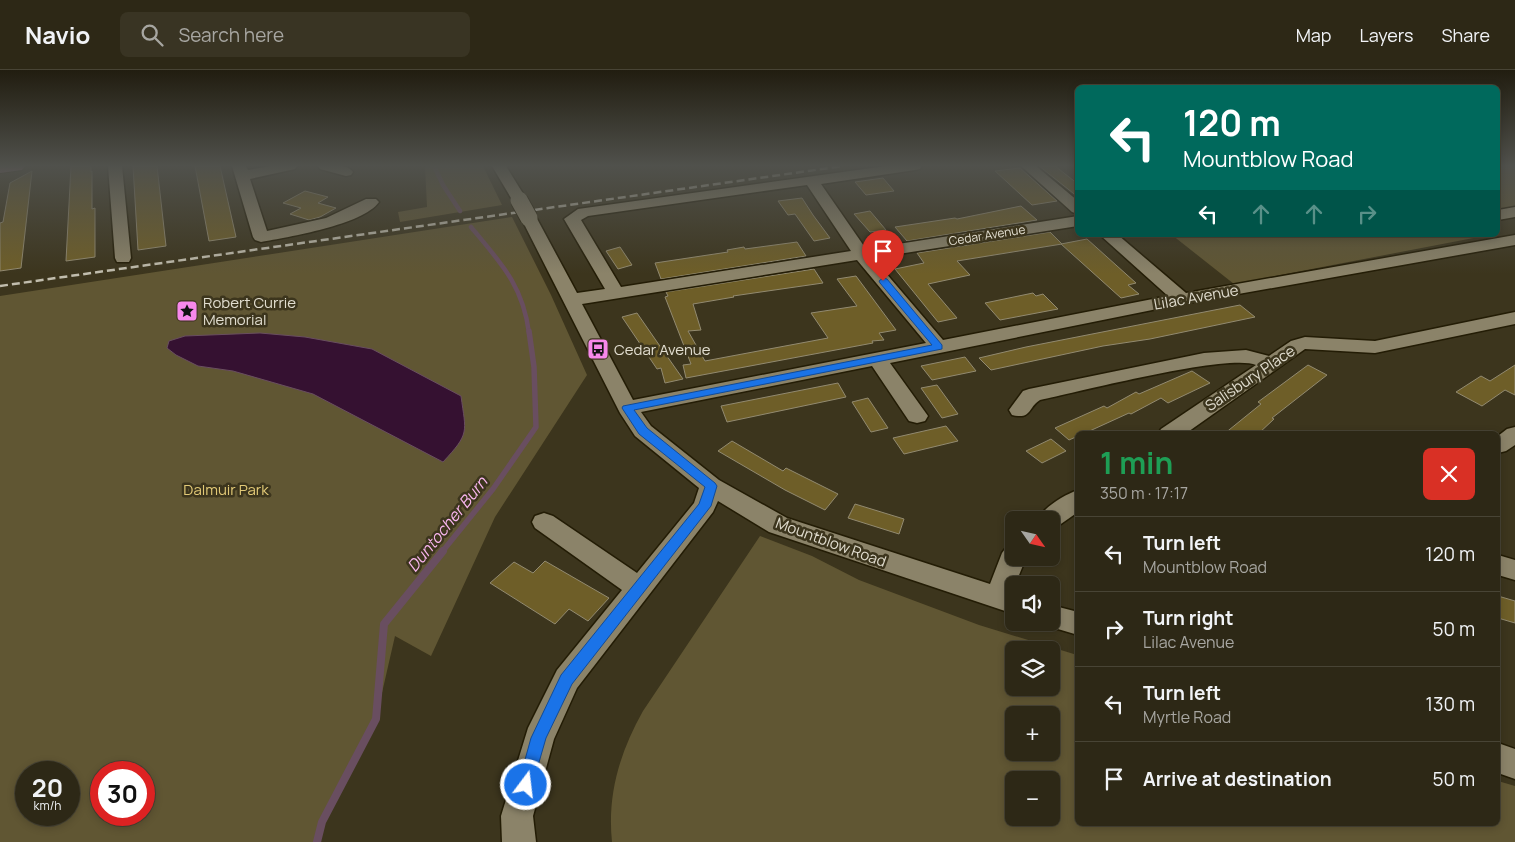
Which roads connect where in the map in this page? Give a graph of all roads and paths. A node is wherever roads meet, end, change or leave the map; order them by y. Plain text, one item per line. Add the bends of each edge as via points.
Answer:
1 (118, 202) edge
2 (250, 202) edge
3 (371, 202) dead end
4 (520, 202) edge
5 (655, 202) edge
6 (826, 202) edge
7 (1515, 212) edge
8 (1500, 215) edge
9 (1075, 221) edge
10 (1110, 237) edge
11 (1503, 239) edge
12 (861, 254) junction
13 (122, 258) dead end
14 (617, 294) junction
15 (1182, 299) junction
16 (570, 300) junction
17 (1515, 318) edge
18 (938, 347) junction
19 (877, 359) junction
20 (1271, 364) junction
21 (627, 408) junction
22 (1020, 410) dead end
23 (917, 416) dead end
24 (1173, 431) edge
25 (1515, 434) edge
26 (1500, 445) edge
27 (711, 486) junction
28 (1075, 501) edge
29 (1060, 512) edge
30 (544, 522) dead end
31 (1500, 566) edge
32 (1515, 570) edge
33 (639, 588) junction
34 (1005, 601) edge
35 (1060, 619) edge
36 (1075, 623) edge
37 (1500, 759) edge
38 (1515, 764) edge
39 (519, 842) edge

1 - 13 street
2 - 3 street via 261,237 336,221
4 - 16 street, Mountblow Road
5 - 14 street via 584,212 572,219
6 - 12 street
7 - 8 street
9 - 12 street, Cedar Avenue
10 - 15 street
11 - 15 street, Lilac Avenue
12 - 14 street, Cedar Avenue
12 - 18 street
14 - 16 street, Cedar Avenue
15 - 18 street, Lilac Avenue
16 - 21 street, Mountblow Road
17 - 20 street, Salisbury Place via 1375,347 1305,343
18 - 19 street, Lilac Avenue
19 - 21 street, Lilac Avenue
19 - 23 street
20 - 22 street via 1246,356 1204,359 1036,394 1030,396
20 - 24 street, Salisbury Place
21 - 27 street, Mountblow Road via 643,431
25 - 26 street
27 - 33 street via 705,506
27 - 34 street, Mountblow Road via 778,525
28 - 29 street
30 - 33 street
31 - 32 street
33 - 39 street via 567,680 539,738 517,816
35 - 36 street
37 - 38 street

